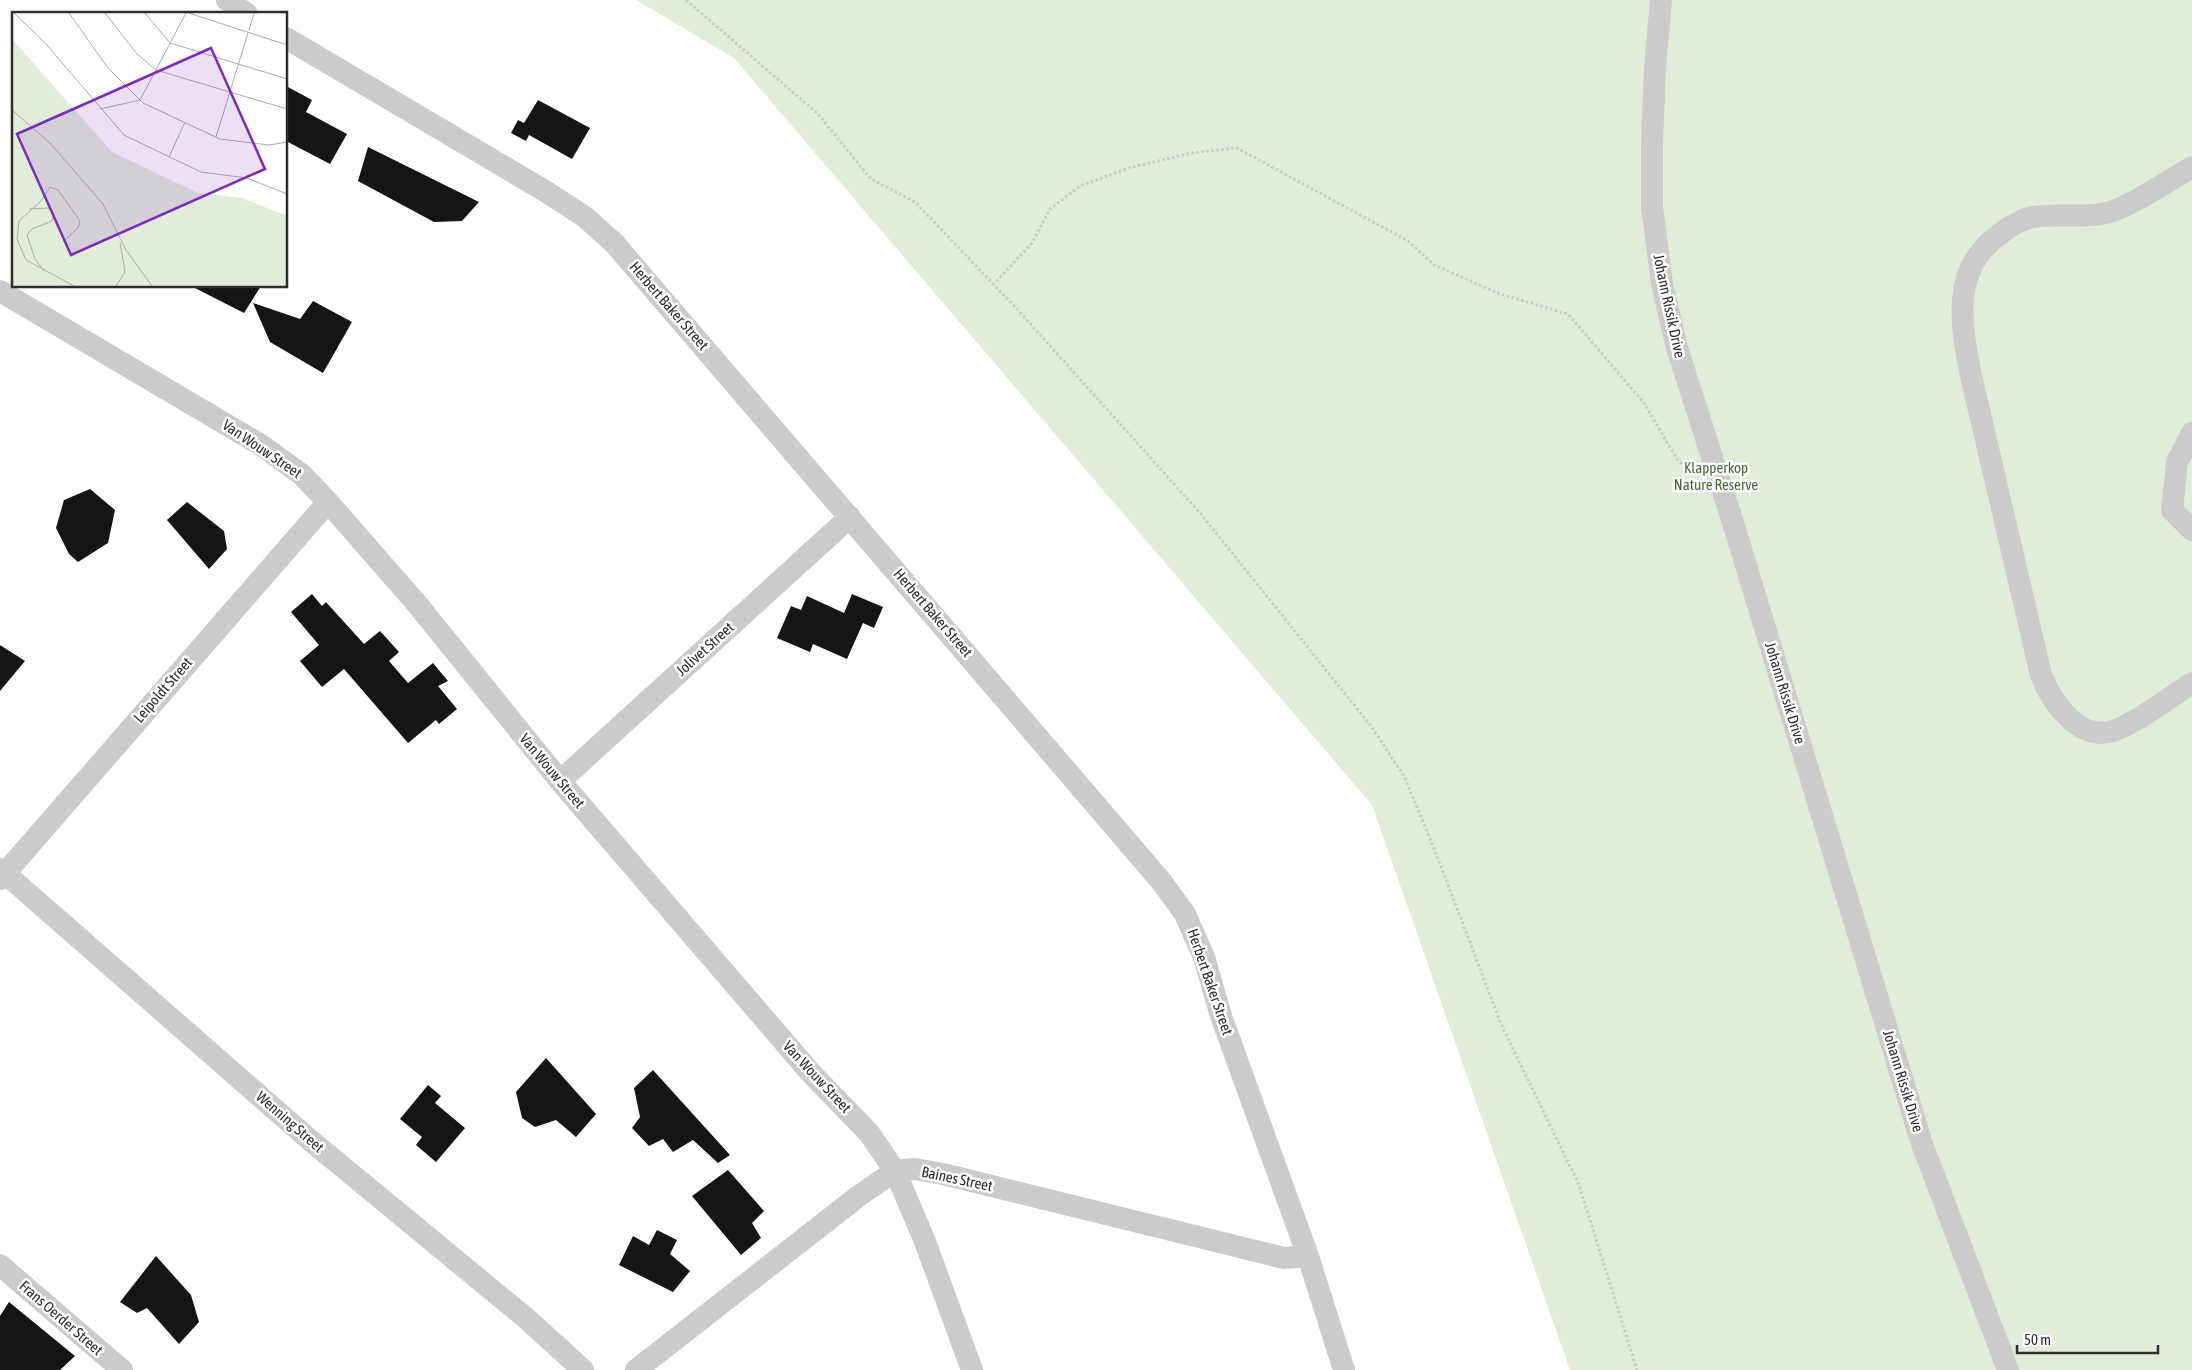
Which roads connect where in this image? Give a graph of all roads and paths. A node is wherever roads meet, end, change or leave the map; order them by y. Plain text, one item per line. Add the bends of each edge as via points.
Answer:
1 (228, 0) edge
2 (686, 0) edge
3 (1661, 0) edge
4 (244, 12) edge
5 (288, 39) edge
6 (2192, 167) edge
7 (994, 285) junction
8 (0, 291) edge
9 (2192, 433) edge
10 (1694, 469) dead end
11 (328, 502) junction
12 (850, 517) junction
13 (2192, 530) edge
14 (2192, 683) edge
15 (560, 782) junction
16 (2, 874) edge
17 (895, 1171) junction
18 (1308, 1256) junction
19 (0, 1265) edge
20 (122, 1370) edge
21 (583, 1370) edge
22 (636, 1370) edge
23 (972, 1370) edge
24 (1344, 1370) edge
25 (1637, 1370) edge
26 (2008, 1370) edge

1 - 4 street
2 - 7 path via 818,114 871,179 915,202
3 - 26 street, Johann Rissik Drive via 1655,69 1652,207 1662,284 1677,348 1922,1144
5 - 12 street, Herbert Baker Street via 585,216 614,243
6 - 14 street via 2125,205 2101,214 2031,217 2010,226 1979,254 1963,289 1962,307 1973,385 2041,675 2048,691 2060,708 2078,724 2098,732 2112,731 2127,724
7 - 10 path via 1032,243 1050,209 1080,186 1129,168 1191,153 1237,148 1408,241 1434,265 1500,294 1568,314 1644,403 1678,460
7 - 25 path via 1200,513 1371,726 1404,776 1501,1024 1579,1185
8 - 11 street, Van Wouw Street via 261,445 301,474
9 - 13 street via 2177,462 2172,510
11 - 15 street, Van Wouw Street via 417,604
11 - 16 street, Leipoldt Street
12 - 15 street, Jolivet Street
12 - 18 street, Herbert Baker Street via 1156,875 1185,914 1204,957 1221,1016
15 - 17 street, Van Wouw Street via 810,1072 869,1134
16 - 21 street, Wenning Street
17 - 18 street, Baines Street via 916,1169 943,1174 1284,1258
17 - 22 street
17 - 23 street, Van Wouw Street via 924,1239
18 - 24 street, Herbert Baker Street
19 - 20 street, Frans Oerder Street

